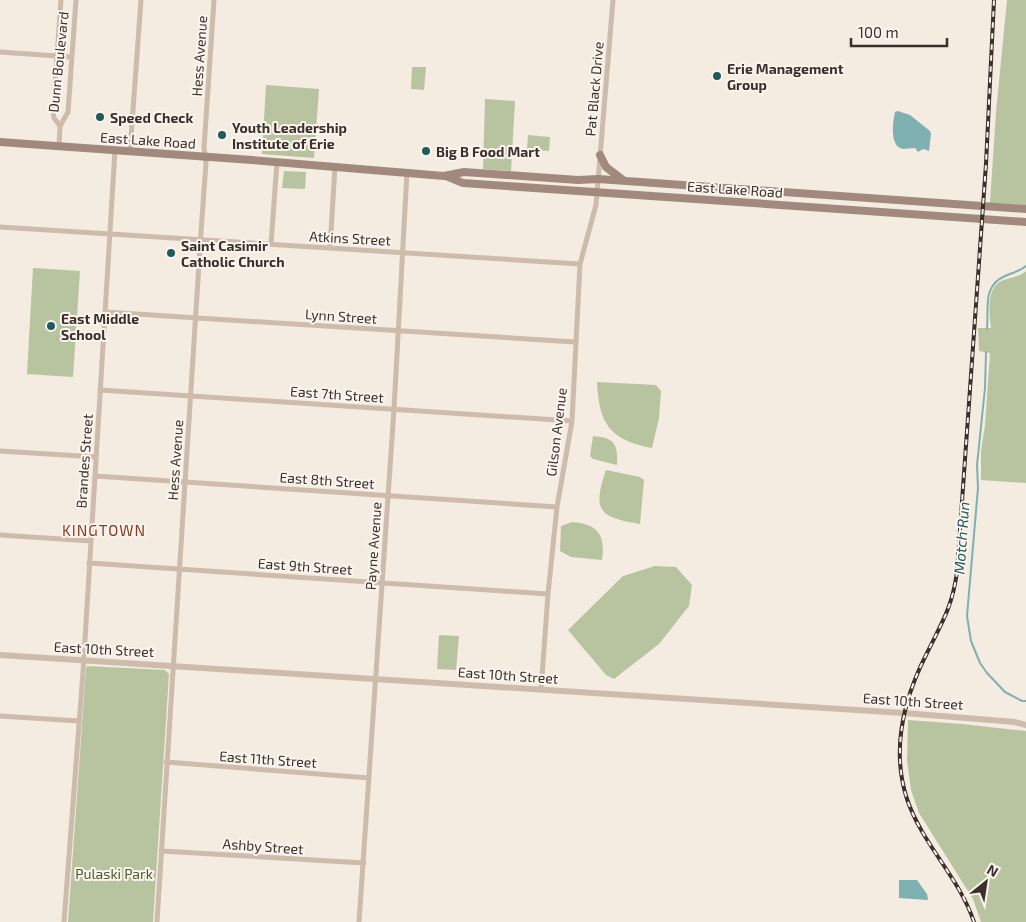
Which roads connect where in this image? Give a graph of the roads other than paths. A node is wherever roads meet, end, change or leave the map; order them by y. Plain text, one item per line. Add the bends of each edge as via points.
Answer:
1 (61, 0) edge
2 (76, 0) edge
3 (141, 0) edge
4 (214, 0) edge
5 (613, 0) edge
6 (0, 52) edge
7 (57, 56) junction
8 (72, 57) junction
9 (60, 126) junction
10 (0, 142) edge
11 (59, 146) junction
12 (115, 150) junction
13 (130, 151) junction
14 (600, 155) junction
15 (205, 156) junction
16 (277, 162) junction
17 (335, 166) junction
18 (407, 172) junction
19 (444, 176) junction
20 (598, 179) junction
21 (624, 181) junction
22 (598, 192) junction
23 (1026, 209) edge
24 (1026, 222) edge
25 (0, 227) edge
26 (110, 234) junction
27 (201, 240) junction
28 (271, 244) junction
29 (330, 248) junction
30 (403, 252) junction
31 (580, 264) junction
32 (105, 312) junction
33 (196, 318) junction
34 (399, 331) junction
35 (575, 342) junction
36 (100, 390) junction
37 (191, 396) junction
38 (394, 409) junction
39 (572, 421) junction
40 (0, 451) edge
41 (96, 457) junction
42 (95, 476) junction
43 (185, 482) junction
44 (388, 495) junction
45 (557, 506) junction
46 (0, 535) edge
47 (91, 541) junction
48 (89, 563) junction
49 (179, 569) junction
50 (382, 583) junction
51 (548, 594) junction
52 (0, 655) edge
53 (83, 660) junction
54 (173, 665) junction
55 (375, 679) junction
56 (541, 690) junction
57 (0, 716) edge
58 (1026, 720) edge
59 (79, 721) junction
60 (1015, 722) junction
61 (1026, 725) edge
62 (166, 762) junction
63 (369, 778) junction
64 (161, 852) junction
65 (364, 864) junction
66 (64, 922) edge
67 (156, 922) edge
68 (359, 922) edge

1 - 7 street, Dunn Boulevard
2 - 8 street, Dunn Boulevard
3 - 13 street
4 - 15 street, Hess Avenue
5 - 14 street, Pat Black Drive
6 - 7 street
7 - 8 street
7 - 9 street, Dunn Boulevard via 53,112
8 - 9 street, Dunn Boulevard via 68,112
9 - 11 street, Dunn Boulevard
10 - 11 main road, East Lake Road
11 - 12 main road, East Lake Road
12 - 13 main road, East Lake Road
12 - 26 street, Brandes Street
13 - 15 main road, East Lake Road
14 - 20 street, Pat Black Drive
14 - 21 main road via 606,167
15 - 16 main road, East Lake Road
15 - 27 street, Hess Avenue
16 - 17 main road, East Lake Road
16 - 28 street
17 - 18 main road, East Lake Road
17 - 29 street
18 - 19 main road, East Lake Road
18 - 30 street, Payne Avenue
19 - 20 main road, East Lake Road via 464,172
19 - 22 main road, East Lake Road via 463,183
20 - 21 main road, East Lake Road
20 - 22 street, Gilson Avenue
21 - 23 main road, East Lake Road
22 - 24 main road, East Lake Road
22 - 31 street, Gilson Avenue
25 - 26 street, Atkins Street
26 - 27 street, Atkins Street
26 - 32 street, Brandes Street
27 - 28 street, Atkins Street
27 - 33 street, Hess Avenue
28 - 29 street, Atkins Street
29 - 30 street, Atkins Street
30 - 31 street, Atkins Street
30 - 34 street, Payne Avenue
31 - 35 street, Gilson Avenue
32 - 33 street, Lynn Street
32 - 36 street, Brandes Street
33 - 34 street, Lynn Street
33 - 37 street, Hess Avenue
34 - 35 street, Lynn Street
34 - 38 street, Payne Avenue
35 - 39 street, Gilson Avenue
36 - 37 street, East 7th Street
36 - 41 street, Brandes Street
37 - 38 street, East 7th Street
37 - 43 street, Hess Avenue
38 - 39 street, East 7th Street
38 - 44 street, Payne Avenue
39 - 45 street, Gilson Avenue
40 - 41 street
41 - 42 street, Brandes Street
42 - 43 street, East 8th Street
42 - 47 street, Brandes Street
43 - 44 street, East 8th Street
43 - 49 street, Hess Avenue
44 - 45 street, East 8th Street
44 - 50 street, Payne Avenue
45 - 51 street, Gilson Avenue
46 - 47 street
47 - 48 street, Brandes Street
48 - 49 street, East 9th Street
48 - 53 street, Brandes Street
49 - 50 street, East 9th Street
49 - 54 street, Hess Avenue
50 - 51 street, East 9th Street
50 - 55 street, Payne Avenue
51 - 56 street, Gilson Avenue
52 - 53 street, East 10th Street
53 - 54 street, East 10th Street
53 - 59 street, Brandes Street
54 - 55 street, East 10th Street
54 - 62 street, Hess Avenue
55 - 56 street, East 10th Street
55 - 63 street, Payne Avenue
56 - 60 street, East 10th Street
57 - 59 street
58 - 60 street, East 10th Street
59 - 66 street, Brandes Street
60 - 61 street, East 10th Street
62 - 63 street, East 11th Street
62 - 64 street, Hess Avenue
63 - 65 street, Payne Avenue
64 - 65 street, Ashby Street
64 - 67 street, Hess Avenue
65 - 68 street, Payne Avenue

